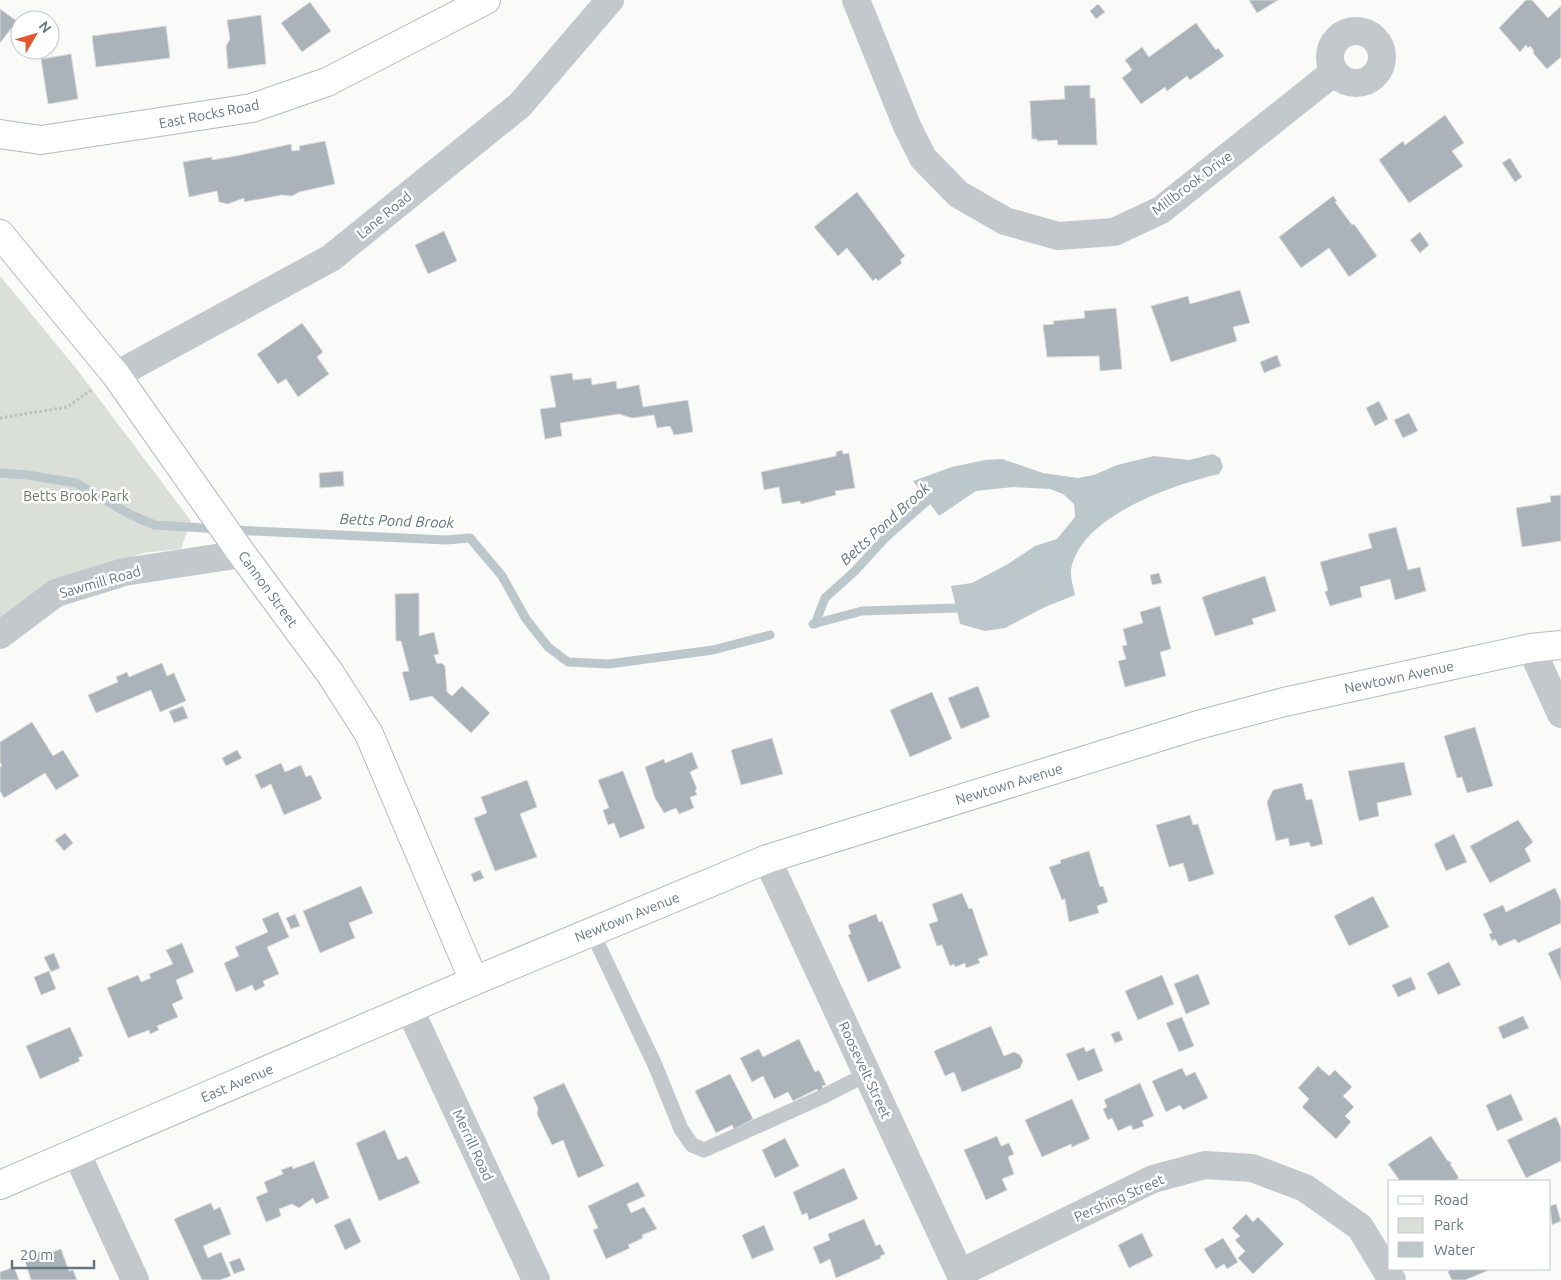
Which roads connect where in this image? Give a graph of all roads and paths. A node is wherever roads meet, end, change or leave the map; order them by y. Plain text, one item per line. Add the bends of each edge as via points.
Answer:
1 (486, 0) edge
2 (610, 0) edge
3 (856, 0) edge
4 (1334, 72) dead end
5 (0, 134) edge
6 (0, 234) edge
7 (106, 381) junction
8 (0, 418) edge
9 (240, 551) junction
10 (0, 635) edge
11 (1561, 644) edge
12 (1531, 648) junction
13 (1561, 714) edge
14 (767, 860) junction
15 (592, 932) junction
16 (474, 981) junction
17 (410, 1010) junction
18 (867, 1074) junction
19 (76, 1152) junction
20 (0, 1185) edge
21 (961, 1277) edge
22 (135, 1280) edge
23 (536, 1280) edge
24 (1392, 1280) edge

1 - 5 main road, East Rocks Road via 327,82 252,108 41,140
2 - 7 street, Lane Road via 520,105 331,258
3 - 4 street, Millbrook Drive via 923,158 958,194 1005,221 1058,236 1114,232 1161,210
6 - 7 main road, Cannon Street
7 - 8 path via 68,407
7 - 9 main road, Cannon Street via 213,512
9 - 10 street, Sawmill Road via 124,572 56,592
9 - 16 main road, Cannon Street via 330,673 369,734
11 - 12 main road, Newtown Avenue
12 - 13 street
12 - 14 main road, Newtown Avenue via 1284,702 1198,725
14 - 15 main road, Newtown Avenue
14 - 18 street, Roosevelt Street
15 - 16 main road, Newtown Avenue
15 - 18 lane via 681,1129 692,1146 704,1150
16 - 17 main road, East Avenue
17 - 19 main road, East Avenue
17 - 23 street, Merrill Road
18 - 21 street, Roosevelt Street
19 - 20 main road, East Avenue
19 - 22 street
21 - 24 street, Pershing Street via 1154,1179 1205,1165 1252,1168 1305,1188 1360,1227

